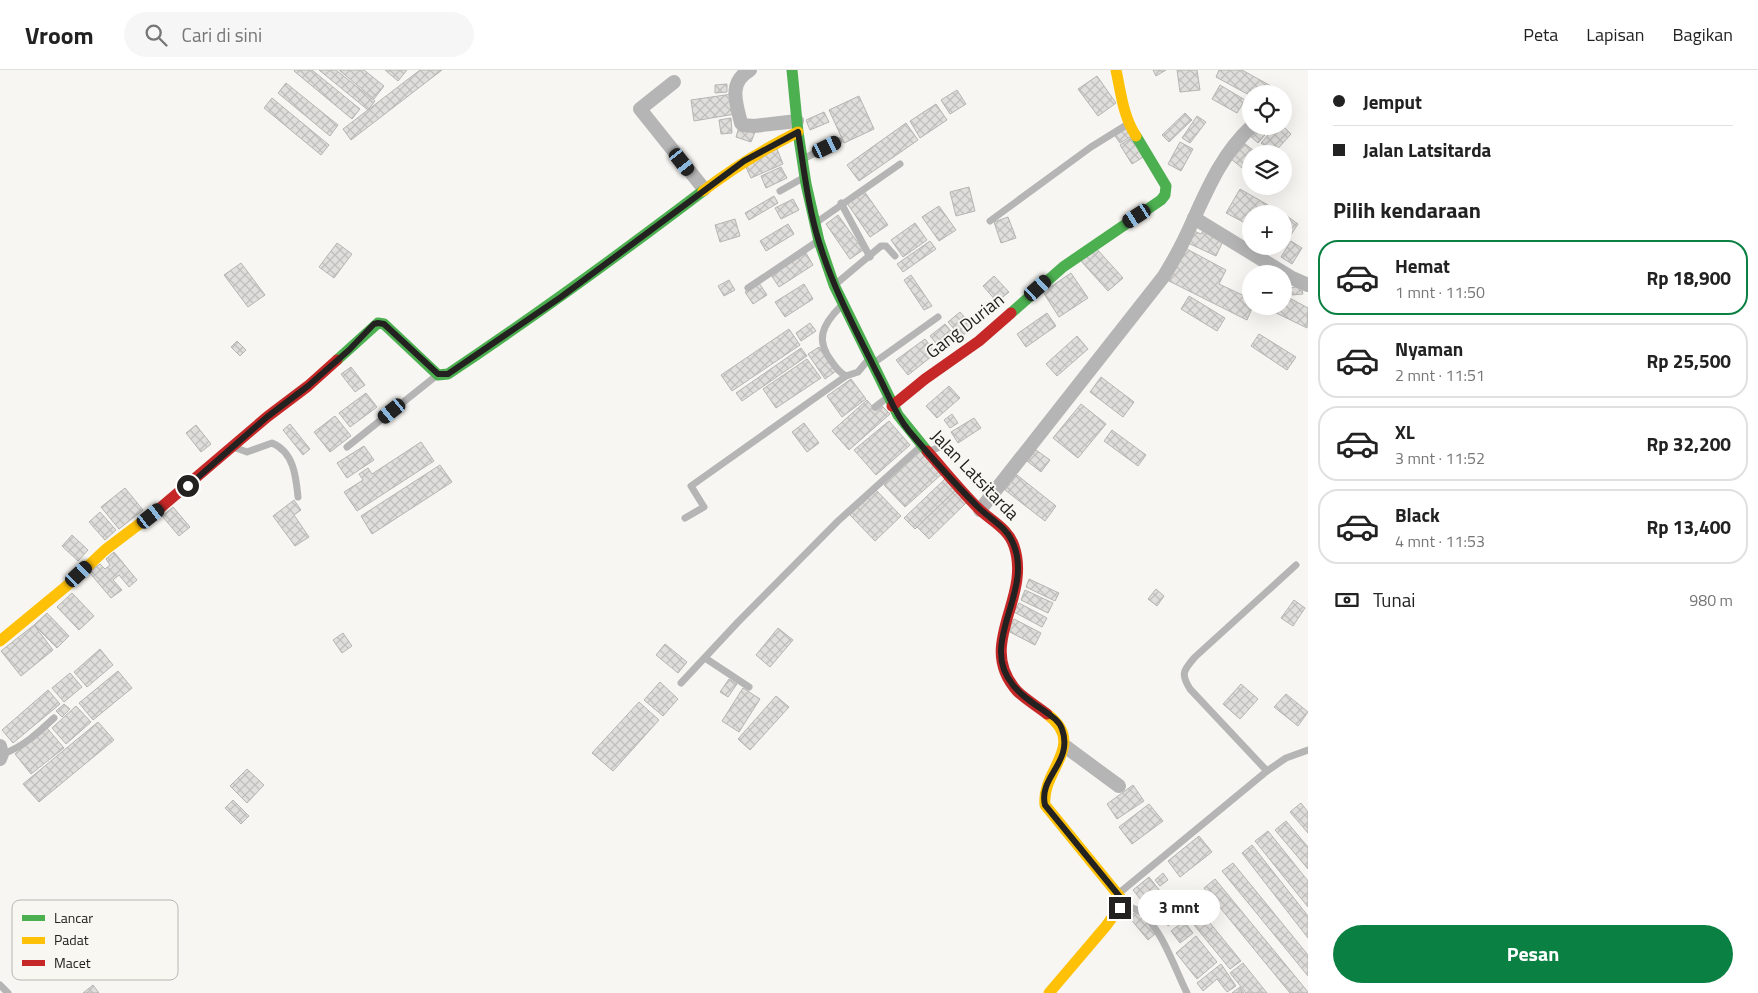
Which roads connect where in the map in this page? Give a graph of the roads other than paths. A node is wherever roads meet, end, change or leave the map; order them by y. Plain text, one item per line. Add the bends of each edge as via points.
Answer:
1 (750, 70) edge
2 (792, 70) edge
3 (1116, 70) edge
4 (674, 82) dead end
5 (1128, 124) junction
6 (798, 127) junction
7 (1244, 135) edge
8 (839, 141) dead end
9 (802, 159) junction
10 (900, 164) dead end
11 (805, 177) junction
12 (704, 189) junction
13 (780, 191) dead end
14 (842, 203) junction
15 (1194, 218) junction
16 (990, 221) dead end
17 (814, 223) junction
18 (819, 241) junction
19 (895, 256) dead end
20 (870, 257) junction
21 (834, 285) junction
22 (1308, 285) edge
23 (748, 288) dead end
24 (843, 304) junction
25 (938, 316) dead end
26 (871, 360) junction
27 (438, 374) junction
28 (846, 376) junction
29 (890, 401) junction
30 (875, 407) dead end
31 (948, 444) dead end
32 (234, 446) junction
33 (347, 447) dead end
34 (925, 448) junction
35 (298, 497) dead end
36 (980, 510) junction
37 (685, 518) dead end
38 (1296, 565) dead end
39 (0, 641) edge
40 (705, 658) junction
41 (681, 683) dead end
42 (749, 688) dead end
43 (54, 718) dead end
44 (1066, 747) junction
45 (1308, 750) edge
46 (1, 753) edge
47 (1267, 771) junction
48 (1119, 786) dead end
49 (1119, 899) junction
50 (0, 984) edge
51 (8, 993) edge
52 (1049, 993) edge
53 (1187, 993) edge

1 - 6 street via 743,74 735,89 741,123 747,126
2 - 6 street, Jalan Latsitarda
3 - 5 street, Gang Durian
4 - 12 street via 640,109
5 - 16 lane
5 - 29 street, Gang Durian via 1166,186 1161,200 1063,267 979,341
6 - 9 street, Jalan Latsitarda
6 - 12 street
7 - 15 street via 1223,159
8 - 9 lane
9 - 11 street, Jalan Latsitarda
10 - 14 lane
11 - 13 lane
11 - 17 street, Jalan Latsitarda
12 - 27 street via 532,318 452,373
14 - 17 lane
14 - 20 lane
15 - 22 street
15 - 36 street via 1164,276
17 - 18 street, Jalan Latsitarda
18 - 21 street, Jalan Latsitarda
18 - 23 lane
19 - 20 lane via 882,246
20 - 21 lane
21 - 24 street, Jalan Latsitarda
24 - 26 street, Jalan Latsitarda
24 - 28 lane via 825,327 822,344 839,372
25 - 26 lane
26 - 28 lane via 856,374
26 - 29 street, Jalan Latsitarda
27 - 32 street via 384,324 376,323 308,386
27 - 33 lane
28 - 37 lane via 691,486 704,506
29 - 30 lane
29 - 34 street, Jalan Latsitarda via 906,427
31 - 34 lane
32 - 35 lane via 246,452 268,444 282,448 293,466
32 - 39 street
34 - 36 street, Jalan Latsitarda
34 - 40 lane via 838,521
36 - 44 street, Jalan Latsitarda via 1007,533 1015,549 1015,591 1001,645 1004,671 1015,689 1061,726
38 - 47 lane via 1195,657 1184,672 1190,689
40 - 41 lane
40 - 42 lane
43 - 46 lane via 12,751
44 - 48 street
44 - 49 street via 1047,785 1045,805
45 - 47 lane via 1286,758
47 - 49 lane
49 - 52 street via 1106,926
49 - 53 lane via 1144,915 1167,951
50 - 51 lane

